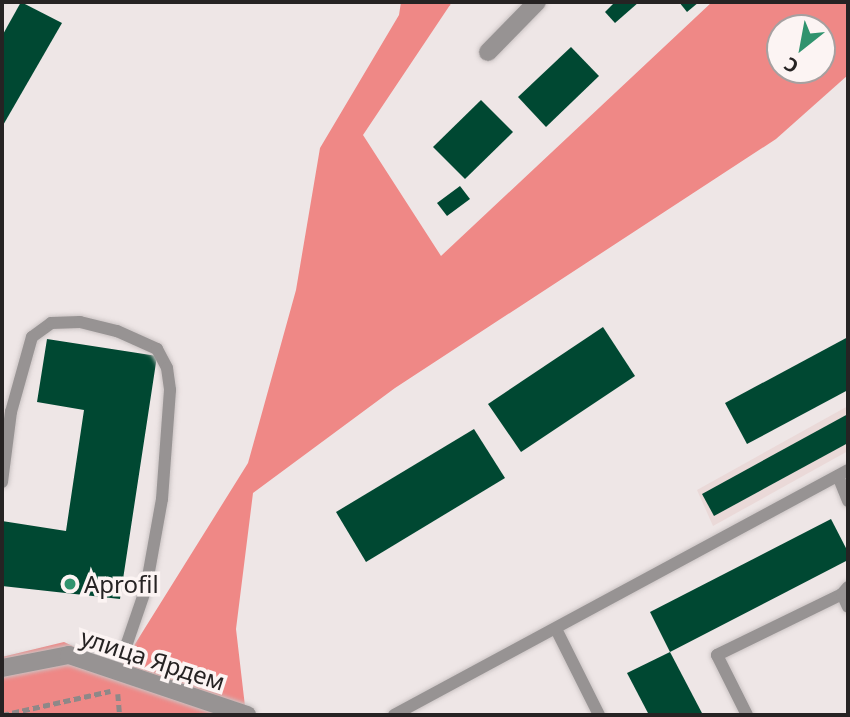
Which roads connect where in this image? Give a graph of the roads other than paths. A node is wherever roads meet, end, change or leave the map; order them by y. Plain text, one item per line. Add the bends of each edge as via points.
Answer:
1 (537, 2) edge
2 (488, 52) dead end
3 (843, 473) edge
4 (2, 482) edge
5 (848, 501) edge
6 (845, 590) edge
7 (848, 607) edge
8 (556, 629) junction
9 (126, 646) dead end
10 (2, 668) edge
11 (247, 715) edge
12 (394, 715) edge
13 (599, 715) edge
14 (747, 715) edge

1 - 2 street
3 - 5 lane
3 - 8 lane
4 - 9 lane via 11,412 32,337 51,323 80,322 117,331 157,349 167,368 170,390 162,499 146,588
6 - 7 lane
6 - 14 lane via 717,655
8 - 12 lane
8 - 13 lane
10 - 11 street, улица Ярдем via 69,655

